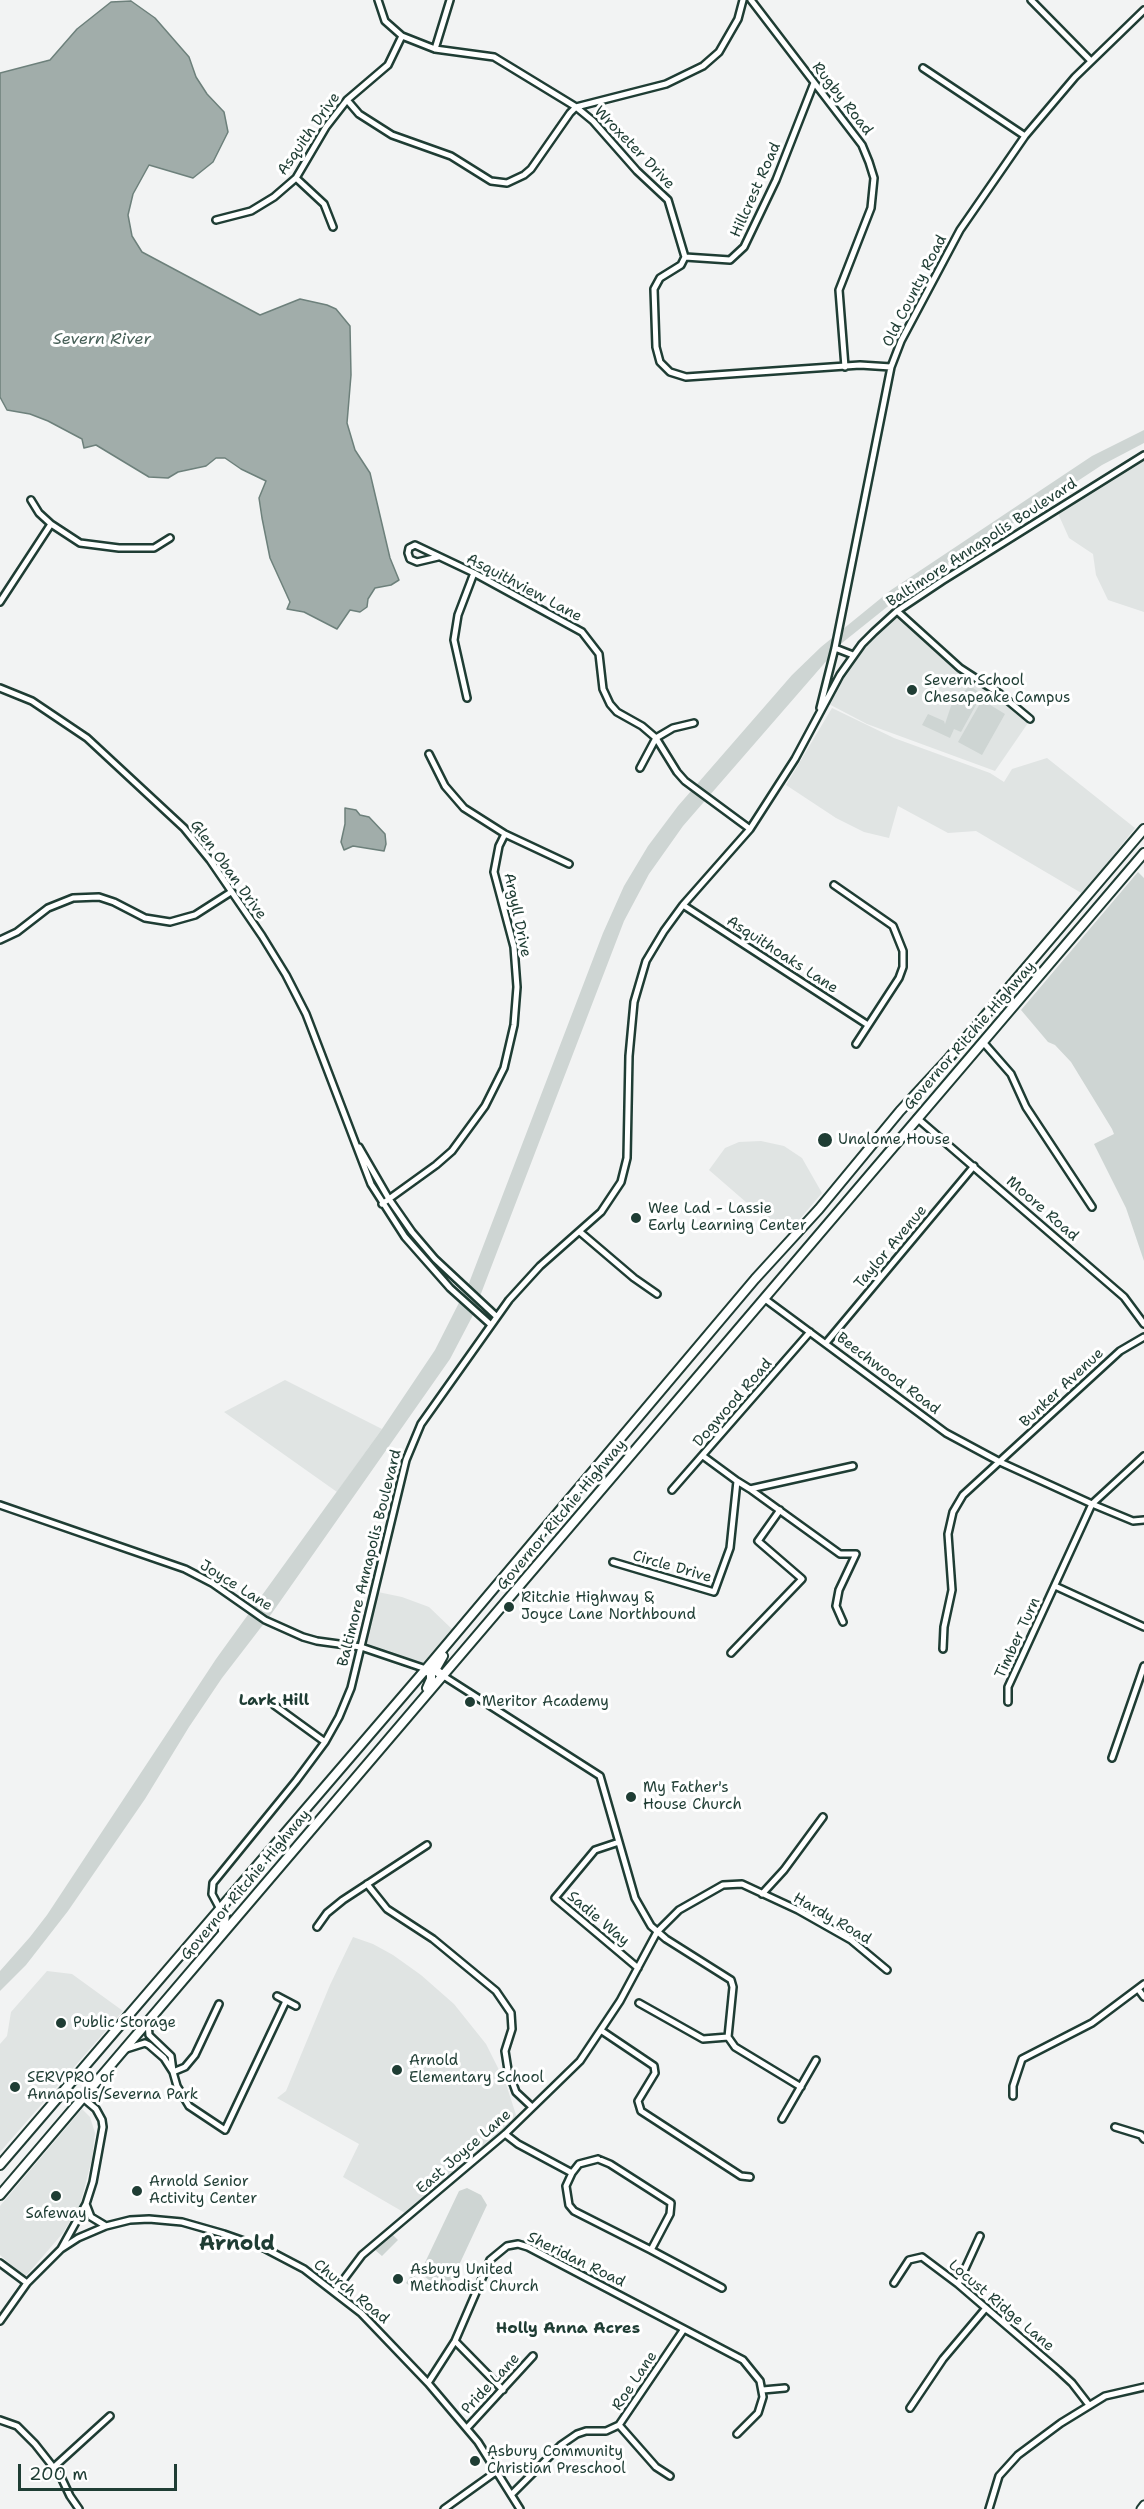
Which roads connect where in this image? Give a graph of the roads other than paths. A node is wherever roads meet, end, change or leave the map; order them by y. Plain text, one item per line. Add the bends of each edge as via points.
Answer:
1 (378, 0) edge
2 (450, 0) edge
3 (743, 0) edge
4 (751, 0) edge
5 (1031, 0) edge
6 (1144, 10) edge
7 (402, 36) junction
8 (435, 49) junction
9 (1091, 61) junction
10 (923, 68) dead end
11 (814, 83) junction
12 (346, 100) junction
13 (576, 108) junction
14 (1025, 136) junction
15 (296, 178) junction
16 (216, 220) dead end
17 (333, 227) dead end
18 (685, 257) junction
19 (845, 367) junction
20 (891, 367) junction
21 (1144, 455) edge
22 (31, 500) dead end
23 (51, 524) junction
24 (170, 537) dead end
25 (438, 557) junction
26 (474, 573) junction
27 (0, 602) edge
28 (897, 611) junction
29 (835, 648) junction
30 (854, 655) junction
31 (0, 688) edge
32 (467, 698) dead end
33 (818, 716) junction
34 (1029, 719) dead end
35 (693, 723) dead end
36 (656, 738) junction
37 (429, 754) dead end
38 (640, 768) dead end
39 (1144, 828) edge
40 (750, 829) junction
41 (505, 834) junction
42 (1144, 853) edge
43 (568, 864) dead end
44 (834, 885) dead end
45 (231, 892) junction
46 (683, 905) junction
47 (0, 940) edge
48 (868, 1025) junction
49 (983, 1042) junction
50 (856, 1044) dead end
51 (949, 1058) junction
52 (960, 1068) junction
53 (917, 1118) junction
54 (352, 1136) junction
55 (974, 1166) junction
56 (389, 1199) junction
57 (382, 1204) junction
58 (1092, 1207) dead end
59 (412, 1232) junction
60 (580, 1232) junction
61 (405, 1238) junction
62 (435, 1259) junction
63 (429, 1264) junction
64 (657, 1294) dead end
65 (765, 1299) junction
66 (496, 1316) junction
67 (490, 1324) junction
68 (1144, 1324) edge
69 (810, 1332) junction
70 (1144, 1337) edge
71 (826, 1343) junction
72 (673, 1379) junction
73 (684, 1392) junction
74 (704, 1456) junction
75 (1144, 1456) edge
76 (1000, 1461) junction
77 (853, 1466) dead end
78 (737, 1481) junction
79 (750, 1489) junction
80 (672, 1490) dead end
81 (1092, 1504) junction
82 (0, 1505) edge
83 (780, 1510) junction
84 (1144, 1520) edge
85 (612, 1562) dead end
86 (1055, 1586) junction
87 (843, 1622) dead end
88 (1144, 1627) edge
89 (459, 1630) junction
90 (361, 1647) junction
91 (943, 1649) dead end
92 (731, 1653) dead end
93 (1144, 1666) edge
94 (426, 1669) junction
95 (442, 1675) junction
96 (1008, 1702) dead end
97 (419, 1703) junction
98 (274, 1705) dead end
99 (325, 1742) junction
100 (1112, 1758) dead end
101 (823, 1817) dead end
102 (619, 1842) junction
103 (427, 1845) dead end
104 (367, 1884) junction
105 (762, 1894) junction
106 (220, 1909) junction
107 (317, 1927) dead end
108 (657, 1932) junction
109 (221, 1934) junction
110 (638, 1968) junction
111 (887, 1970) dead end
112 (1144, 1984) edge
113 (1138, 1989) junction
114 (277, 1996) dead end
115 (1144, 1997) edge
116 (286, 2001) junction
117 (639, 2003) dead end
118 (219, 2004) dead end
119 (296, 2006) dead end
120 (148, 2023) junction
121 (602, 2031) junction
122 (728, 2037) junction
123 (126, 2049) junction
124 (816, 2060) dead end
125 (173, 2072) junction
126 (801, 2087) junction
127 (1013, 2096) dead end
128 (83, 2098) junction
129 (532, 2107) junction
130 (782, 2119) dead end
131 (1115, 2127) dead end
132 (505, 2134) junction
133 (1144, 2139) edge
134 (0, 2165) edge
135 (572, 2173) junction
136 (750, 2177) dead end
137 (0, 2195) edge
138 (86, 2204) junction
139 (106, 2226) junction
140 (980, 2236) dead end
141 (61, 2249) junction
142 (651, 2250) junction
143 (0, 2263) edge
144 (27, 2283) junction
145 (894, 2283) dead end
146 (957, 2284) junction
147 (722, 2288) dead end
148 (335, 2291) junction
149 (986, 2308) junction
150 (0, 2321) edge
151 (684, 2329) junction
152 (455, 2341) junction
153 (533, 2356) dead end
154 (428, 2383) junction
155 (1144, 2386) edge
156 (785, 2388) dead end
157 (503, 2390) junction
158 (763, 2390) junction
159 (1089, 2405) junction
160 (910, 2408) dead end
161 (110, 2416) dead end
162 (0, 2420) edge
163 (619, 2425) junction
164 (467, 2428) junction
165 (737, 2434) dead end
166 (54, 2467) junction
167 (497, 2471) junction
168 (669, 2476) dead end
169 (512, 2494) junction
170 (1144, 2505) edge
171 (79, 2509) edge
172 (444, 2509) edge
173 (520, 2509) edge
174 (989, 2509) edge
175 (1141, 2509) edge

1 - 7 street via 386,21
2 - 8 street
3 - 13 street via 738,19 719,52 697,70 666,84
4 - 11 street, Rugby Road
5 - 9 street
6 - 9 street, Old County Road
7 - 8 street, Wroxeter Drive
7 - 12 street, Asquith Drive via 388,65
8 - 13 street, Wroxeter Drive via 494,57
9 - 14 street, Old County Road
10 - 14 street
11 - 18 street, Hillcrest Road via 776,180 744,247 730,260
11 - 19 street, Rugby Road via 862,145 874,178 871,208 839,290
12 - 13 street via 377,127 451,156 499,183 524,175
12 - 15 street, Asquith Drive
13 - 18 street, Wroxeter Drive via 668,200
14 - 20 street, Old County Road via 960,230 920,302
15 - 16 street, Asquith Drive via 252,211
15 - 17 street via 324,204
18 - 19 street via 681,265 660,278 654,289 656,347 660,362 670,372 686,377
19 - 20 street
20 - 29 street, Old County Road
21 - 28 street, Baltimore Annapolis Boulevard
22 - 23 street
23 - 24 street via 80,543 95,546 154,548
23 - 27 street
25 - 25 street, Asquithview Lane via 417,562 410,559 409,548 415,545
25 - 26 street, Asquithview Lane
26 - 32 street via 458,615 454,640
26 - 36 street, Asquithview Lane via 582,632 599,654 603,689 610,704
28 - 30 street, Baltimore Annapolis Boulevard
28 - 34 street via 972,678 986,684
29 - 30 street
29 - 33 street, Old County Road
30 - 33 street, Baltimore Annapolis Boulevard
31 - 45 street, Glen Oban Drive via 32,701 87,738 184,828
33 - 40 street, Baltimore Annapolis Boulevard
35 - 36 street
36 - 38 street
36 - 40 street, Asquithview Lane via 685,781
37 - 41 street via 446,786 464,808
39 - 51 highway, Governor Ritchie Highway
40 - 46 street, Baltimore Annapolis Boulevard
41 - 43 street
41 - 56 street, Argyll Drive via 494,872 514,947 517,987 514,1025 504,1068 489,1099 452,1151
42 - 49 highway, Governor Ritchie Highway
44 - 48 street via 893,926 903,951 899,978
45 - 47 street via 195,915 170,922 145,918 99,897 73,898 48,908
45 - 54 street, Glen Oban Drive via 276,959 306,1014
46 - 48 street, Asquithoaks Lane
46 - 60 street, Baltimore Annapolis Boulevard via 650,955 638,984 628,1056 627,1158 621,1182 608,1205
48 - 50 street
49 - 52 highway, Governor Ritchie Highway
49 - 58 street via 1011,1074 1026,1107
51 - 52 highway
51 - 72 highway, Governor Ritchie Highway
52 - 53 highway, Governor Ritchie Highway
53 - 55 street, Moore Road
53 - 65 highway, Governor Ritchie Highway
54 - 56 street, Glen Oban Drive
54 - 57 street, Glen Oban Drive
55 - 68 street, Moore Road via 1124,1296
55 - 71 street, Taylor Avenue
56 - 57 street, Argyll Drive
56 - 59 street, Glen Oban Drive
57 - 61 street, Glen Oban Drive
59 - 61 street
59 - 62 street, Glen Oban Drive
60 - 64 street
60 - 66 street, Baltimore Annapolis Boulevard via 540,1267
61 - 63 street, Glen Oban Drive
62 - 63 street
62 - 66 street, Glen Oban Drive
63 - 67 street, Glen Oban Drive
65 - 69 street, Beechwood Road
65 - 73 highway, Governor Ritchie Highway
66 - 67 street, Baltimore Annapolis Boulevard
67 - 90 street, Baltimore Annapolis Boulevard via 432,1405 411,1444
69 - 71 street, Beechwood Road
69 - 74 street, Dogwood Road
70 - 76 street, Bunker Avenue via 1120,1350
71 - 76 street, Beechwood Road via 946,1433
72 - 73 highway
72 - 89 highway, Governor Ritchie Highway
73 - 95 highway, Governor Ritchie Highway
74 - 78 street
74 - 80 street, Dogwood Road
75 - 81 street
76 - 81 street, Beechwood Road
76 - 91 street, Bunker Avenue via 963,1495 953,1512 948,1534 951,1590
77 - 79 street
78 - 79 street
78 - 85 street, Circle Drive via 730,1548 714,1592
79 - 83 street
81 - 84 street, Beechwood Road via 1133,1521
81 - 86 street, Timber Turn
82 - 90 street, Joyce Lane via 185,1569 265,1620 303,1637
83 - 87 street via 840,1554 856,1554 839,1590 836,1606
83 - 92 street via 758,1540 802,1579
86 - 88 street
86 - 96 street, Timber Turn via 1008,1687
89 - 94 highway, Governor Ritchie Highway
89 - 95 highway via 436,1665 437,1673
90 - 94 street, Joyce Lane
90 - 99 street, Baltimore Annapolis Boulevard via 351,1688
93 - 100 street
94 - 97 highway via 431,1679
94 - 106 highway, Governor Ritchie Highway
95 - 97 highway, Governor Ritchie Highway
95 - 102 street via 600,1776
97 - 109 highway, Governor Ritchie Highway
98 - 99 street
99 - 106 street, Baltimore Annapolis Boulevard via 213,1882 212,1894
101 - 105 street
102 - 108 street via 635,1898
102 - 110 street, Sadie Way via 595,1850 555,1898
103 - 104 street
104 - 107 street via 327,1913
104 - 129 street via 387,1909 433,1939 496,1991 511,2013 512,2029 505,2050 508,2070 516,2092
105 - 108 street, Hardy Road via 742,1884 723,1885 679,1910
105 - 111 street, Hardy Road via 851,1940
106 - 109 highway via 225,1915
106 - 134 highway, Governor Ritchie Highway
108 - 110 street, East Joyce Lane
108 - 122 street via 731,1980 734,1987
109 - 120 highway, Governor Ritchie Highway
110 - 121 street, East Joyce Lane
112 - 113 street
113 - 115 street
113 - 127 street via 1092,2023 1022,2059
114 - 116 street
116 - 119 street
116 - 125 street via 225,2130 189,2106
117 - 122 street via 702,2039
118 - 125 street via 195,2055
120 - 123 highway, Governor Ritchie Highway
120 - 125 street via 149,2035 171,2056
121 - 129 street, East Joyce Lane via 580,2061
121 - 136 street via 654,2066 655,2073 638,2101 641,2111 741,2176
122 - 126 street via 735,2047
123 - 125 street via 145,2043 164,2058
123 - 128 highway, Governor Ritchie Highway
124 - 126 street
126 - 130 street
128 - 137 highway, Governor Ritchie Highway
128 - 138 street via 96,2109 103,2127
129 - 132 street, East Joyce Lane
131 - 133 street
132 - 135 street
132 - 148 street, East Joyce Lane via 362,2255
135 - 142 street via 566,2196 574,2211
135 - 142 street via 585,2161 602,2160 669,2200 672,2211
138 - 139 street via 91,2217
138 - 141 street
139 - 141 street, Church Road
139 - 148 street, Church Road via 135,2220 182,2222 264,2248
140 - 146 street
141 - 144 street
142 - 147 street
143 - 144 street
144 - 150 street
145 - 146 street, Locust Ridge Lane via 909,2260 922,2257
146 - 149 street, Locust Ridge Lane
148 - 154 street, Church Road via 387,2338
149 - 159 street, Locust Ridge Lane via 1072,2383
149 - 160 street
151 - 152 street, Sheridan Road via 518,2244 507,2246 490,2260
151 - 158 street, Sheridan Road via 744,2360 756,2373
151 - 163 street, Roe Lane
152 - 154 street, Sheridan Road
152 - 157 street
153 - 157 street, Pride Lane
154 - 164 street, Church Road
155 - 159 street via 1105,2396
156 - 158 street
157 - 164 street, Pride Lane
158 - 165 street via 758,2413
159 - 174 street via 1010,2462 996,2483
161 - 166 street
162 - 166 street via 17,2426
163 - 168 street
163 - 169 street, Roe Lane via 606,2431 577,2434
164 - 167 street, Church Road
166 - 171 street
167 - 169 street, Church Road
167 - 172 street
169 - 173 street, Church Road
170 - 175 main road

